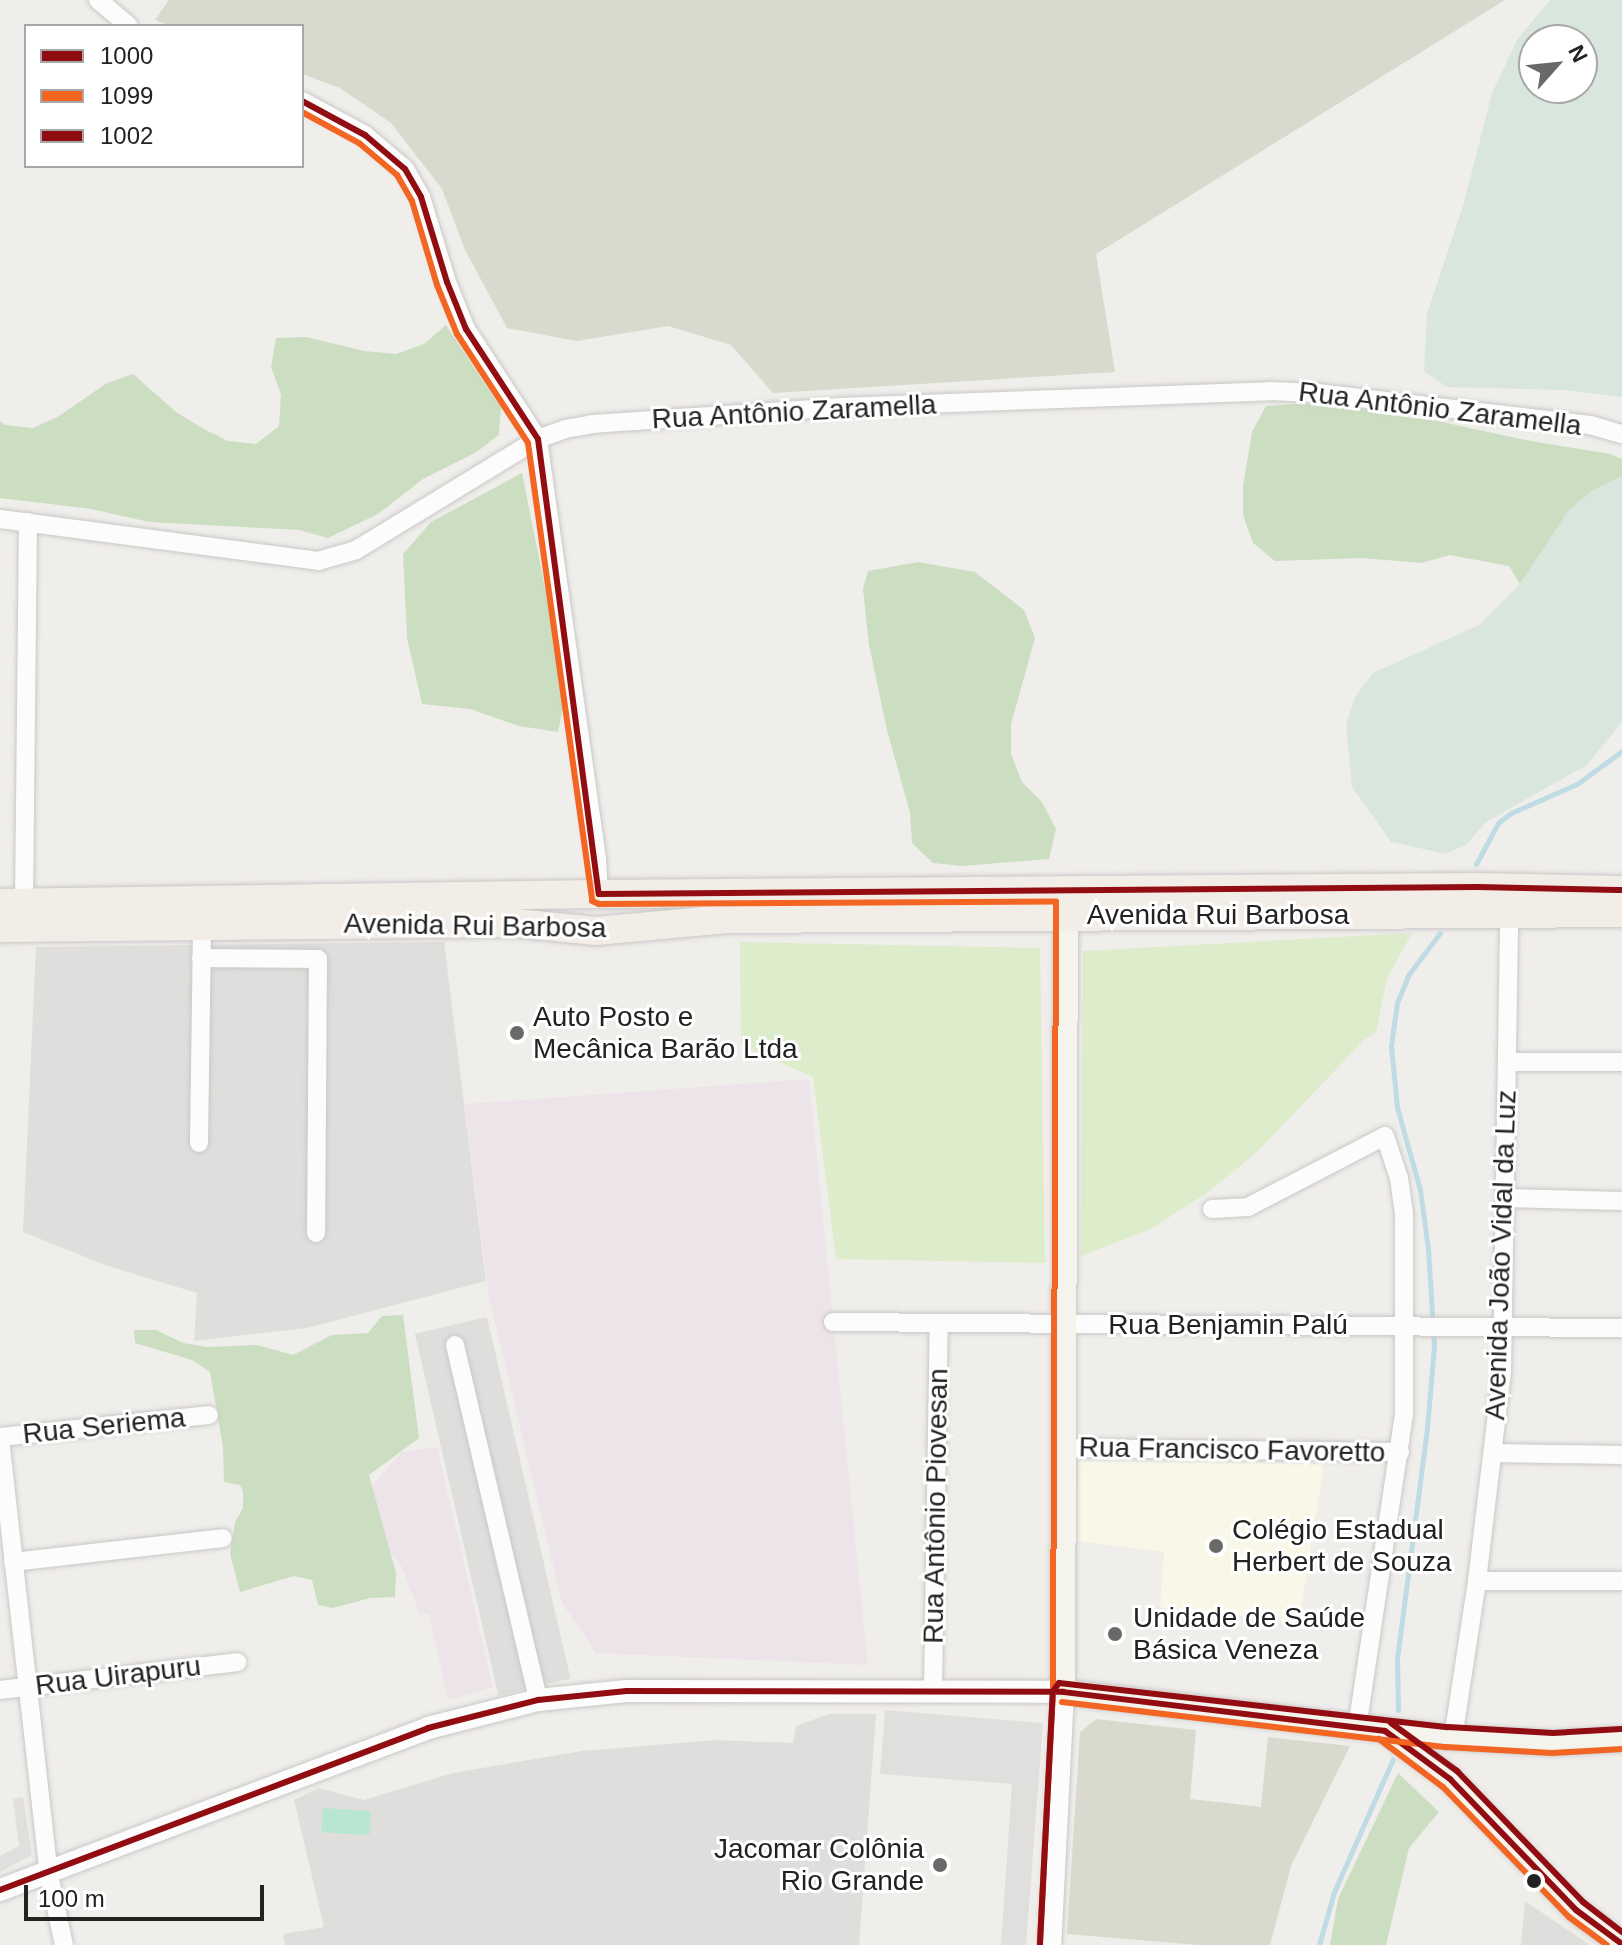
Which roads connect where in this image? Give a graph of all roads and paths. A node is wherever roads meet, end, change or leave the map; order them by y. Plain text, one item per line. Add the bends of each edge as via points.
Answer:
1 (98, 0) edge
2 (127, 24) edge
3 (304, 102) edge
4 (1622, 434) edge
5 (538, 439) junction
6 (0, 519) edge
7 (28, 522) junction
8 (1622, 890) edge
9 (604, 894) junction
10 (1477, 900) junction
11 (12, 903) edge
12 (1066, 904) junction
13 (1509, 913) junction
14 (1622, 913) edge
15 (202, 926) junction
16 (0, 928) edge
17 (602, 930) junction
18 (201, 958) junction
19 (1507, 1062) junction
20 (1622, 1062) edge
21 (199, 1143) dead end
22 (1506, 1198) junction
23 (1622, 1201) edge
24 (1212, 1209) dead end
25 (316, 1233) dead end
26 (833, 1322) dead end
27 (939, 1323) junction
28 (1064, 1324) junction
29 (1412, 1327) junction
30 (1504, 1327) junction
31 (1622, 1328) edge
32 (455, 1345) dead end
33 (209, 1415) dead end
34 (0, 1438) edge
35 (1064, 1448) junction
36 (1400, 1452) junction
37 (1493, 1453) junction
38 (1622, 1455) edge
39 (223, 1538) dead end
40 (13, 1562) junction
41 (1477, 1581) junction
42 (1622, 1581) edge
43 (237, 1662) dead end
44 (27, 1687) junction
45 (933, 1689) junction
46 (0, 1690) edge
47 (1063, 1692) junction
48 (538, 1700) junction
49 (1357, 1728) junction
50 (1385, 1731) junction
51 (1453, 1738) junction
52 (1622, 1739) edge
53 (1450, 1779) junction
54 (48, 1870) junction
55 (0, 1890) edge
56 (1622, 1944) edge
57 (64, 1945) edge
58 (1050, 1945) edge

1 - 2 street
3 - 5 street via 365,135 405,169 421,197 466,329
4 - 5 street, Rua Antônio Zaramella via 1590,425 1270,391 784,410 592,424
5 - 7 street, Rua Antônio Zaramella via 375,540 318,561
5 - 9 street
6 - 7 street, Rua Antônio Zaramella
7 - 11 street
8 - 10 main road, Avenida Rui Barbosa
9 - 11 main road, Avenida Rui Barbosa
9 - 12 main road, Avenida Rui Barbosa
9 - 17 main road via 621,909 618,922
10 - 12 main road, Avenida Rui Barbosa
10 - 13 main road, Avenida Rui Barbosa
12 - 17 main road, Avenida Rui Barbosa via 713,919
12 - 28 main road
13 - 14 main road, Avenida Rui Barbosa
13 - 19 street, Avenida João Vidal da Luz
15 - 16 main road, Avenida Rui Barbosa
15 - 17 main road, Avenida Rui Barbosa via 516,923
15 - 18 street
18 - 21 street
18 - 25 street via 318,959
19 - 20 street
19 - 22 street, Avenida João Vidal da Luz
22 - 23 street
22 - 30 street, Avenida João Vidal da Luz
24 - 29 street via 1248,1207 1385,1136 1403,1195
26 - 27 street, Rua Benjamin Palú
27 - 28 street, Rua Benjamin Palú
27 - 45 street, Rua Antônio Piovesan
28 - 29 street, Rua Benjamin Palú
28 - 35 main road
29 - 30 street, Rua Benjamin Palú
29 - 36 street
30 - 31 street, Rua Benjamin Palú
30 - 37 street, Avenida João Vidal da Luz
32 - 48 street
33 - 34 street, Rua Seriema
34 - 40 street
35 - 36 street, Rua Francisco Favoretto
35 - 47 main road
36 - 49 street
37 - 38 street
37 - 41 street, Avenida João Vidal da Luz
39 - 40 street
40 - 44 street
41 - 42 street
41 - 51 street, Avenida João Vidal da Luz
43 - 44 street, Rua Uirapuru
44 - 46 street, Rua Uirapuru
44 - 54 street
45 - 47 street
45 - 48 street via 627,1691
47 - 49 main road
47 - 58 street
48 - 54 street via 428,1728
49 - 50 main road
50 - 51 main road
50 - 53 main road
51 - 52 main road via 1553,1743
51 - 53 main road via 1445,1753
53 - 56 main road via 1576,1910
54 - 55 street
54 - 57 street

